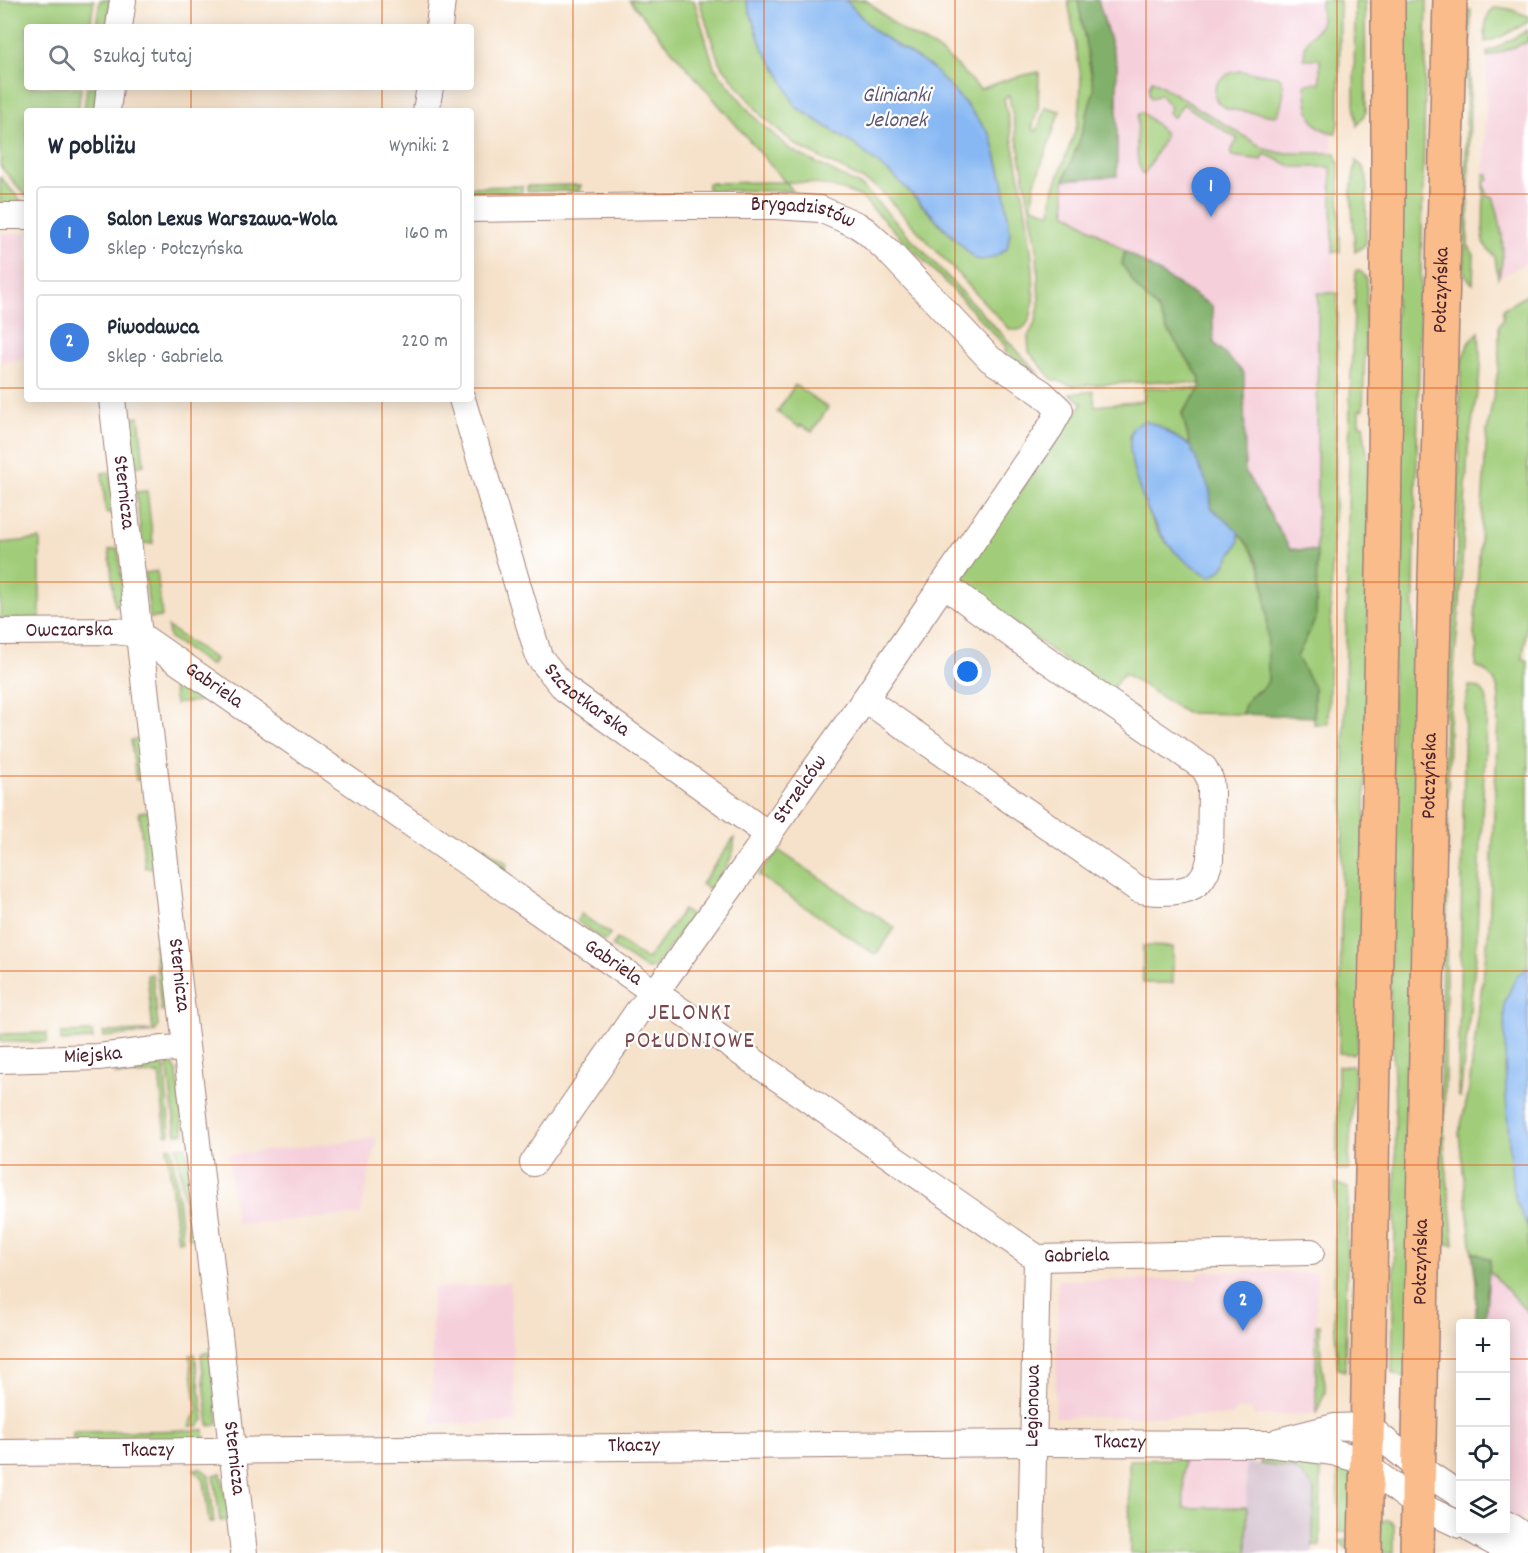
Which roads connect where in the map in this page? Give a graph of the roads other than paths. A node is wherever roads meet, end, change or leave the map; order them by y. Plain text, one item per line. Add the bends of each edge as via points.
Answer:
1 (123, 0) edge
2 (442, 0) edge
3 (1388, 0) edge
4 (1450, 0) edge
5 (119, 24) edge
6 (439, 24) edge
7 (110, 90) edge
8 (430, 90) edge
9 (107, 108) edge
10 (426, 108) edge
11 (474, 209) edge
12 (0, 216) edge
13 (24, 216) edge
14 (112, 402) edge
15 (463, 402) edge
16 (1060, 410) joint
17 (943, 584) junction
18 (0, 632) edge
19 (138, 634) junction
20 (865, 699) junction
21 (769, 835) junction
22 (656, 993) junction
23 (186, 1048) junction
24 (0, 1060) edge
25 (533, 1163) dead end
26 (1311, 1251) dead end
27 (1037, 1258) junction
28 (1367, 1426) junction
29 (1034, 1443) junction
30 (1270, 1444) junction
31 (233, 1451) junction
32 (0, 1453) edge
33 (1366, 1464) junction
34 (1419, 1468) junction
35 (1456, 1492) edge
36 (1418, 1505) junction
37 (1456, 1524) edge
38 (1510, 1527) edge
39 (1481, 1535) edge
40 (1528, 1538) edge
41 (244, 1553) edge
42 (1031, 1553) edge
43 (1365, 1553) edge
44 (1417, 1553) edge
45 (1513, 1553) edge

1 - 5 street
2 - 6 street
3 - 28 main road via 1385,476
4 - 34 main road, Połczyńska
7 - 9 street
8 - 10 street
11 - 16 street, Brygadzistów via 820,209 866,231 990,359 1042,393
12 - 13 street
14 - 19 street, Sternicza
15 - 21 street, Szczotkarska via 539,657 565,689
16 - 17 street, Strzelców
17 - 20 street, Strzelców
17 - 20 street via 1204,768 1211,791 1210,860 1202,878 1194,887 1181,892 1138,889
18 - 19 street, Owczarska
19 - 22 street, Gabriela
19 - 23 street, Sternicza
20 - 21 street, Strzelców
21 - 22 street, Strzelców
22 - 25 street, Strzelców via 639,1010
22 - 27 street, Gabriela
23 - 24 street, Miejska via 98,1057
23 - 31 street, Sternicza
26 - 27 street, Gabriela
27 - 29 street, Legionowa
28 - 30 street, Tkaczy via 1334,1427
28 - 33 main road
28 - 34 street
29 - 30 street, Tkaczy
29 - 31 street, Tkaczy
29 - 42 street, Legionowa
30 - 33 street, Tkaczy via 1348,1455
31 - 32 street, Tkaczy
31 - 41 street, Sternicza
33 - 36 street, Tkaczy
33 - 43 main road
34 - 35 street
34 - 36 main road, Połczyńska
36 - 37 street, Tkaczy
36 - 44 main road, Połczyńska
38 - 40 street
39 - 45 street

